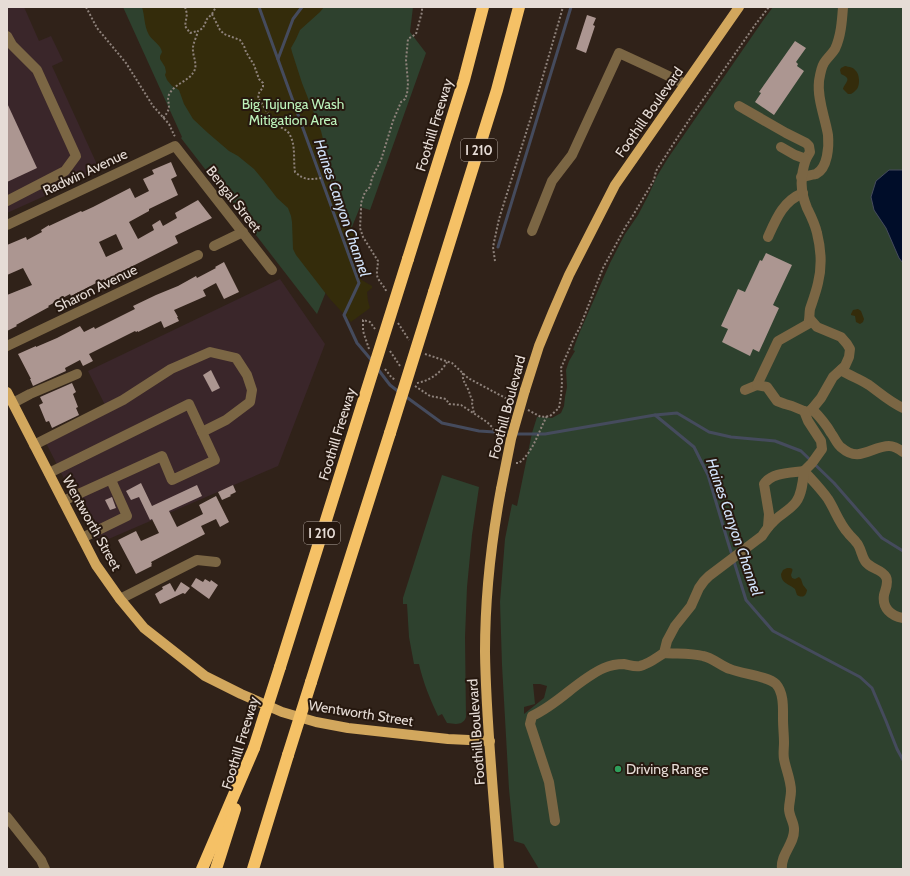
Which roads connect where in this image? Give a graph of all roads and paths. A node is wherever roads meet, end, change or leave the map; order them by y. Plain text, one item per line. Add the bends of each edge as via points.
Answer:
1 (86, 7) edge
2 (185, 7) edge
3 (216, 7) edge
4 (483, 7) edge
5 (519, 7) edge
6 (563, 7) edge
7 (740, 7) edge
8 (843, 7) edge
9 (212, 14) junction
10 (198, 31) junction
11 (7, 36) edge
12 (685, 84) junction
13 (739, 106) dead end
14 (163, 118) junction
15 (175, 146) junction
16 (781, 147) dead end
17 (806, 160) junction
18 (801, 177) junction
19 (321, 178) dead end
20 (803, 193) junction
21 (7, 201) edge
22 (7, 225) edge
23 (532, 231) dead end
24 (243, 232) junction
25 (768, 237) dead end
26 (214, 246) dead end
27 (198, 255) dead end
28 (495, 261) dead end
29 (272, 270) dead end
30 (810, 319) junction
31 (378, 333) dead end
32 (7, 346) edge
33 (390, 351) dead end
34 (371, 354) dead end
35 (447, 362) dead end
36 (383, 368) dead end
37 (402, 370) dead end
38 (841, 370) junction
39 (77, 374) dead end
40 (463, 374) dead end
41 (399, 381) dead end
42 (757, 385) junction
43 (745, 390) dead end
44 (7, 392) edge
45 (13, 403) junction
46 (903, 408) edge
47 (808, 410) junction
48 (474, 413) junction
49 (547, 416) dead end
50 (202, 432) junction
51 (34, 445) junction
52 (503, 451) dead end
53 (903, 452) edge
54 (512, 463) dead end
55 (804, 471) junction
56 (48, 473) junction
57 (111, 480) junction
58 (63, 501) junction
59 (768, 527) junction
60 (82, 538) junction
61 (216, 562) dead end
62 (120, 599) junction
63 (903, 618) edge
64 (664, 653) junction
65 (490, 741) junction
66 (254, 748) junction
67 (7, 817) edge
68 (555, 821) dead end
69 (254, 865) edge
70 (45, 869) edge
71 (202, 869) edge
72 (216, 869) edge
73 (499, 869) edge
74 (782, 869) edge

1 - 14 path via 97,28 126,63
2 - 10 path via 185,26 190,33
3 - 9 path
4 - 66 highway, Foothill Freeway / I 210, bridge via 464,80
5 - 69 highway, I 210, bridge via 495,97
6 - 28 path via 499,219 493,247
7 - 12 main road, Foothill Boulevard
8 - 18 street via 838,42 824,63 819,81 828,136 826,162 817,173
9 - 10 path via 204,28
9 - 19 path via 224,34 240,40 244,46 263,83 258,98 276,124 290,133 295,172 305,179
10 - 14 path via 192,49 196,66 194,72 169,94 170,107
11 - 21 street via 12,45 37,70 76,156 65,171
12 - 23 street via 619,53 572,155 552,181
12 - 65 main road, Foothill Boulevard, bridge via 615,185 553,312 525,390 500,489 489,570 485,650
13 - 17 street via 806,143 810,152
14 - 15 path via 174,134
15 - 22 street, Radwin Avenue
15 - 24 street, Bengal Street
16 - 17 street
17 - 18 street
18 - 20 street
20 - 25 street via 782,209
20 - 30 street via 817,231 821,258 819,281
24 - 26 street
24 - 29 street, Bengal Street
27 - 32 street, Sharon Avenue
30 - 38 street via 817,327 841,337 847,344 850,349 849,357
30 - 42 street via 808,324 778,341
31 - 34 path via 370,322 362,320
33 - 37 path
35 - 48 path via 444,368 427,380 412,383 430,396 446,399 449,404 461,404
36 - 41 path via 392,378
38 - 46 street
38 - 47 street via 833,377 821,398
39 - 45 street
40 - 48 path via 464,384 473,401
42 - 43 street
42 - 47 street via 767,387 777,401
44 - 45 main road, Wentworth Street
45 - 51 main road, Wentworth Street
47 - 53 street via 823,420 846,451 861,454 888,446
47 - 55 street via 808,421 822,449
48 - 52 path via 493,428
49 - 54 path via 525,458 519,463
50 - 51 street via 226,420 250,402 252,390 248,375 236,358 210,352 171,369 123,400
50 - 56 street via 189,404
50 - 57 street via 215,460 172,480 162,456
51 - 56 main road, Wentworth Street
55 - 59 street via 797,501
55 - 59 street via 780,474 771,477 764,484 769,514
55 - 63 street via 828,498 847,533 856,541 865,562 881,571 886,578 885,606 896,617
56 - 58 main road, Wentworth Street
57 - 58 street
57 - 60 street via 127,516
58 - 60 main road, Wentworth Street
59 - 64 street via 762,536 704,581 691,606 675,626
60 - 62 main road, Wentworth Street via 96,565
61 - 62 street via 196,560
62 - 65 main road, Wentworth Street via 144,628 205,676 282,712 348,728
64 - 68 street via 641,665 614,664 602,669 573,687 554,704 532,716 530,724 549,782
64 - 74 street via 703,656 731,670 772,681 779,688 785,766 791,786 789,810 794,826 794,836 785,853
65 - 73 main road, Foothill Boulevard
66 - 71 highway
66 - 72 highway, Foothill Freeway / I 210
67 - 70 street via 42,860

